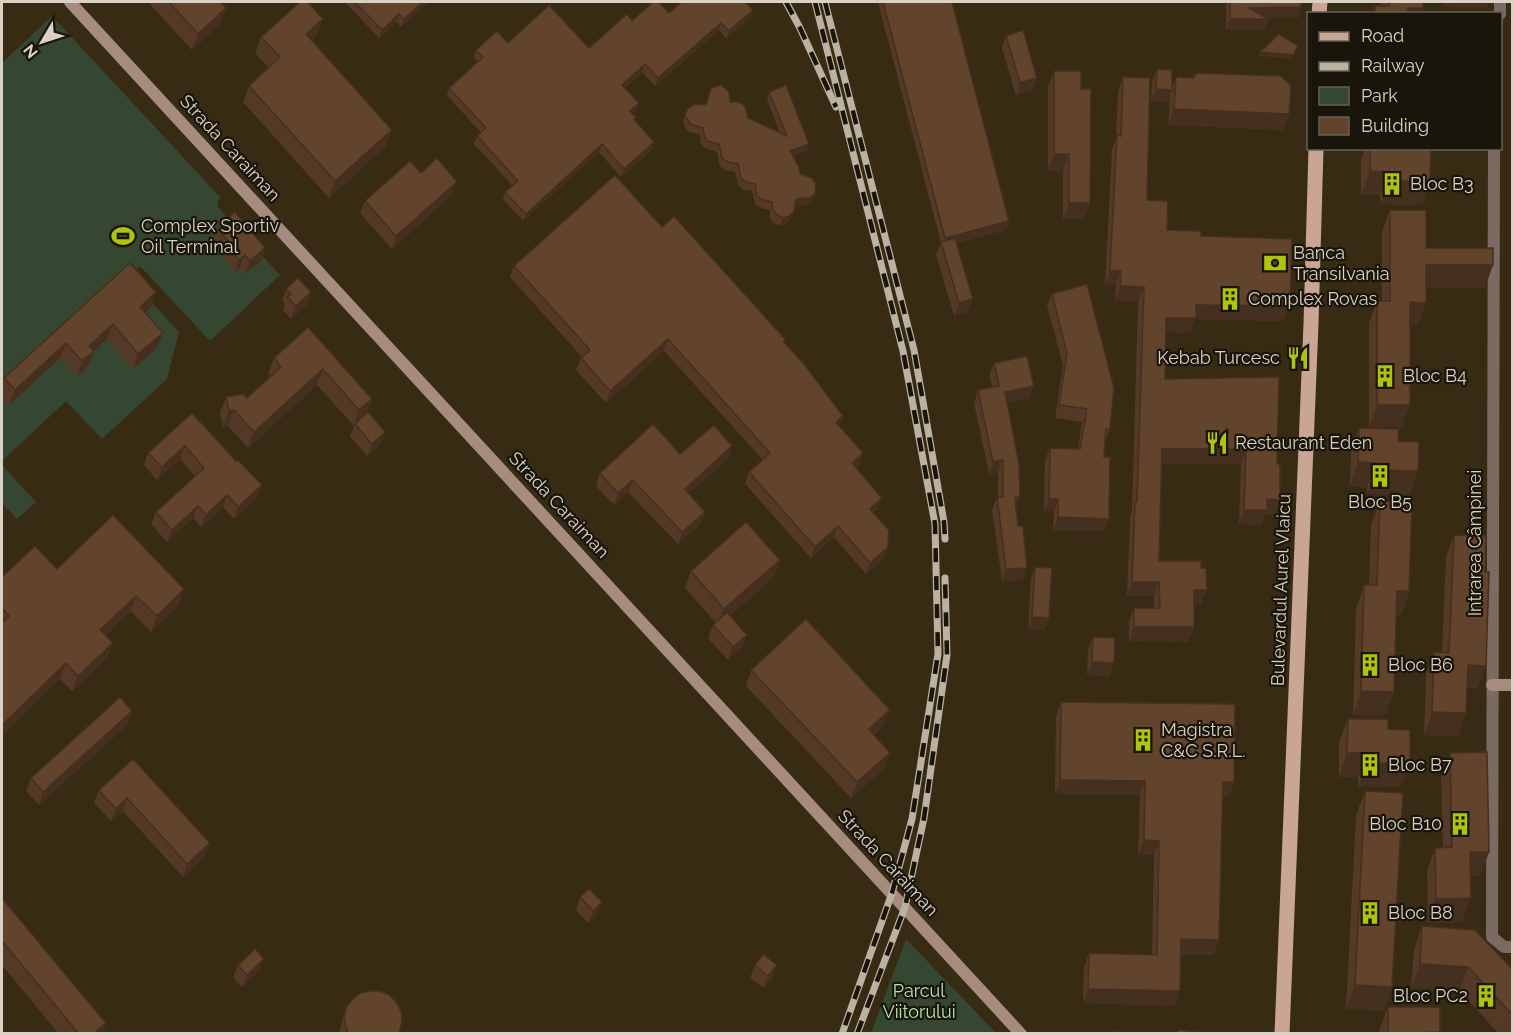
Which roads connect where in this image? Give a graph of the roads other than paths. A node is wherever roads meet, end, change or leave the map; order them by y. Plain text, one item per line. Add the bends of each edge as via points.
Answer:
1 (70, 2) edge
2 (1316, 150) edge
3 (1494, 150) edge
4 (1492, 685) junction
5 (1512, 685) edge
6 (1512, 947) edge
7 (1021, 1034) edge
8 (1282, 1034) edge

1 - 7 street, Strada Caraiman
2 - 8 main road, Bulevardul Aurel Vlaicu
3 - 4 street, Intrarea Câmpinei
4 - 5 street
4 - 6 street, Intrarea Câmpinei via 1492,937 1504,947

